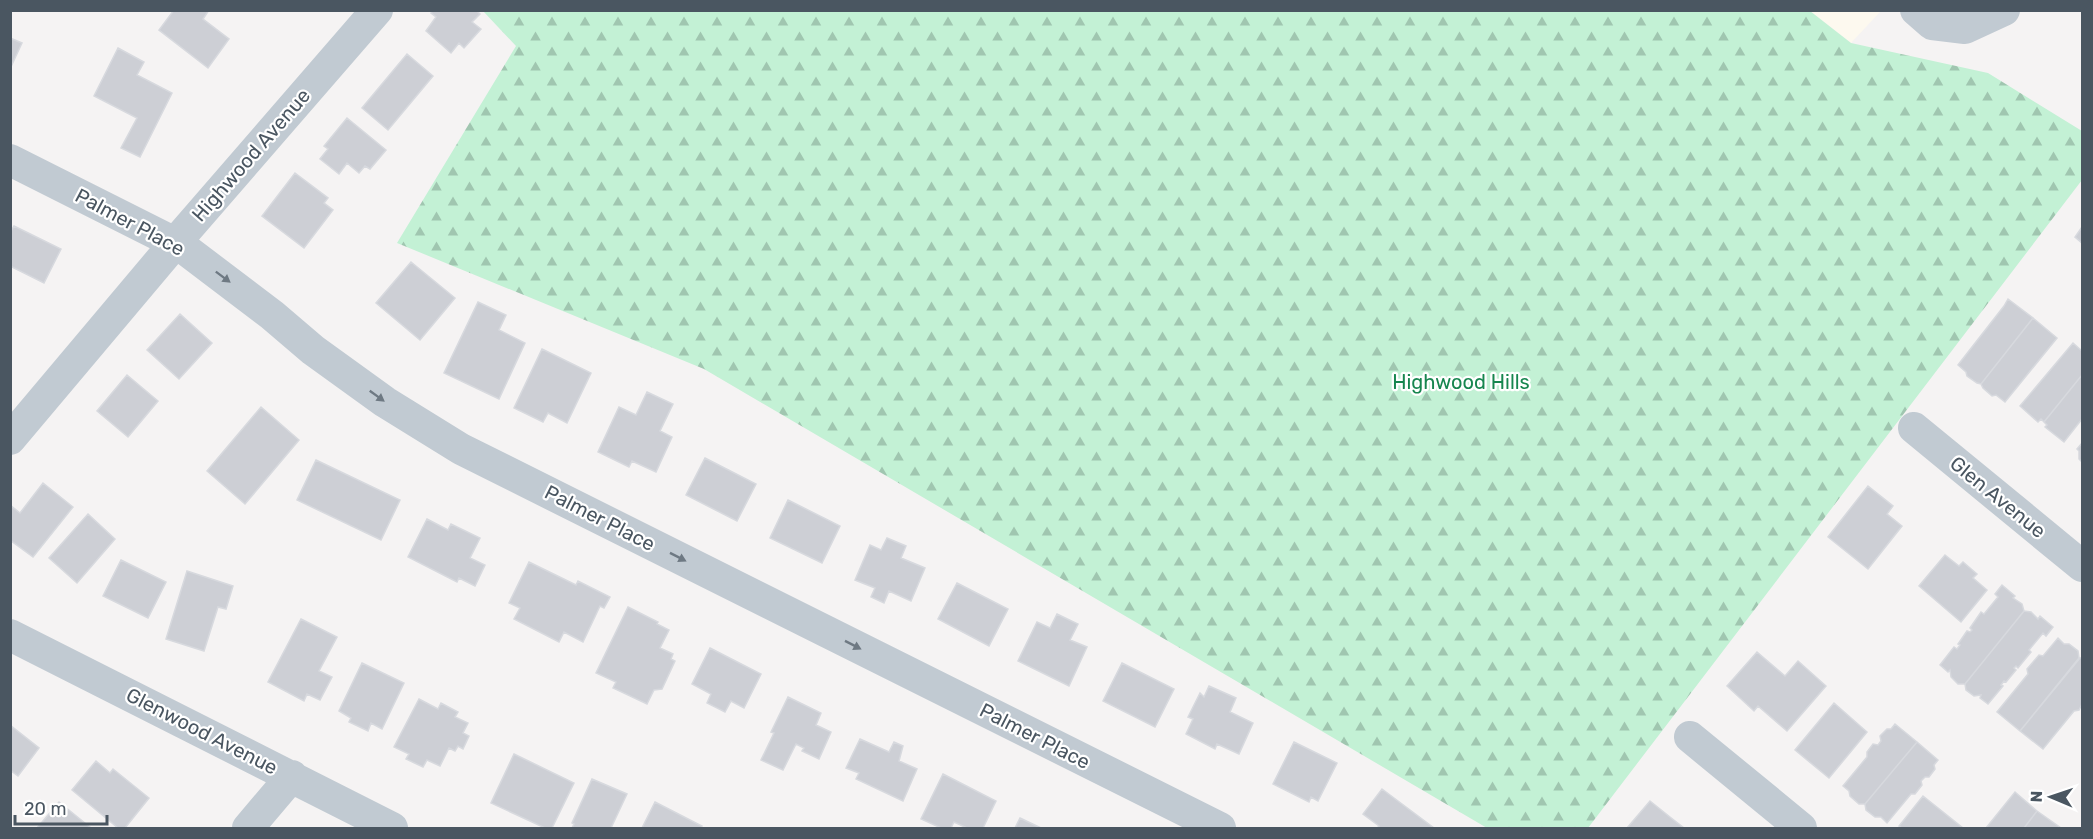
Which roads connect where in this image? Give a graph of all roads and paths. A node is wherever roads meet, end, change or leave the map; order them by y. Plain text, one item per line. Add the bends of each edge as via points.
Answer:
1 (377, 10) edge
2 (1916, 10) edge
3 (2003, 12) edge
4 (10, 160) edge
5 (176, 243) junction
6 (1914, 428) dead end
7 (10, 439) edge
8 (2082, 566) edge
9 (10, 635) edge
10 (1690, 737) dead end
11 (292, 776) junction
12 (248, 828) edge
13 (392, 828) edge
14 (1220, 828) edge
15 (1801, 828) edge

1 - 5 street, Highwood Avenue
2 - 3 street via 1932,24 1965,28
4 - 5 street, Palmer Place
5 - 7 street, Highwood Avenue
5 -> 14 street, Palmer Place via 385,402 461,448
6 - 8 street, Glen Avenue
9 - 11 street, Glenwood Avenue
10 - 15 street
11 - 12 street
11 - 13 street, Glenwood Avenue

